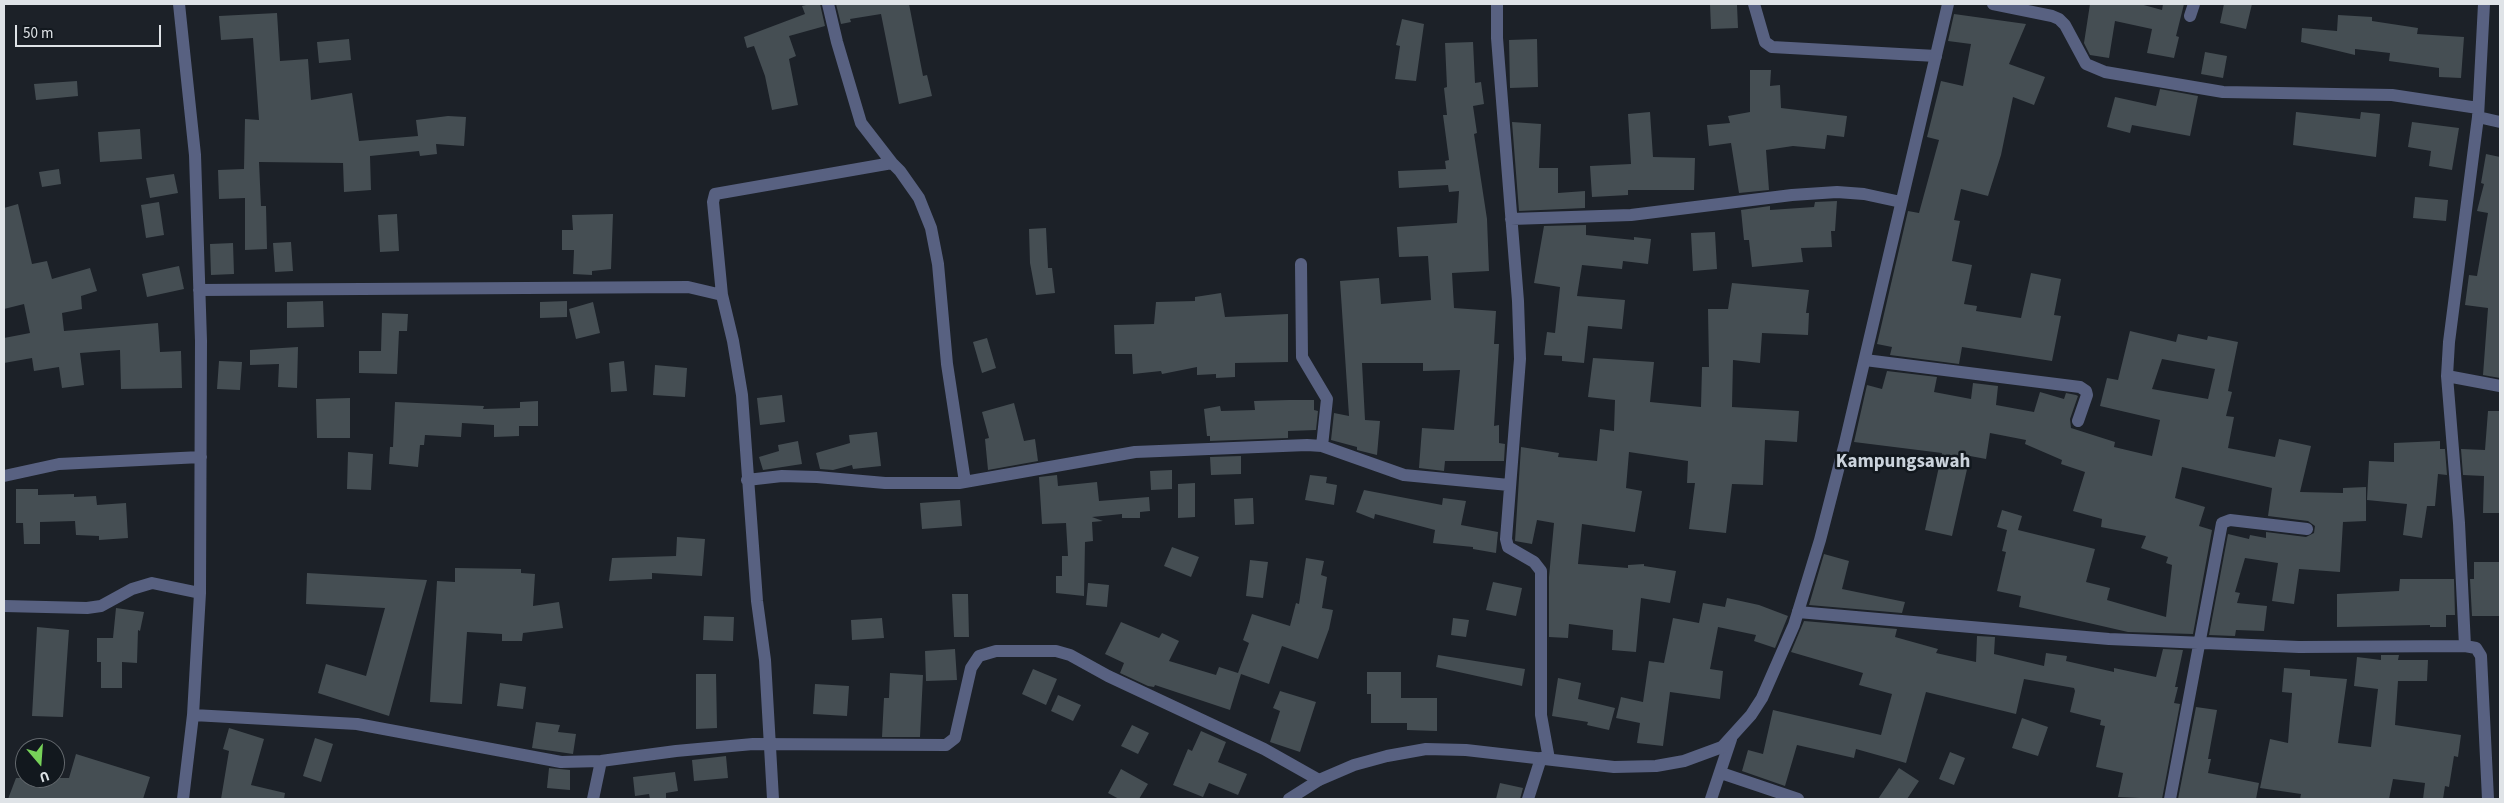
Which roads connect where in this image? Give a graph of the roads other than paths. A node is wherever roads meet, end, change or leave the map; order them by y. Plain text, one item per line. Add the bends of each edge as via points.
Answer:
1 (179, 4) edge
2 (828, 4) edge
3 (1497, 4) edge
4 (1754, 4) edge
5 (1948, 4) edge
6 (1993, 4) edge
7 (2194, 4) edge
8 (2484, 4) edge
9 (2190, 16) dead end
10 (1936, 56) junction
11 (2478, 113) junction
12 (2500, 122) edge
13 (892, 163) junction
14 (1901, 202) junction
15 (1511, 219) junction
16 (1301, 264) dead end
17 (199, 290) junction
18 (722, 295) junction
19 (1865, 360) junction
20 (2447, 376) junction
21 (2500, 386) edge
22 (2078, 421) dead end
23 (1322, 446) junction
24 (201, 457) junction
25 (4, 476) edge
26 (747, 480) junction
27 (965, 482) junction
28 (1509, 485) junction
29 (2307, 529) dead end
30 (200, 593) junction
31 (4, 606) edge
32 (1798, 612) junction
33 (2198, 643) junction
34 (2465, 646) junction
35 (193, 715) junction
36 (1731, 739) junction
37 (769, 744) junction
38 (1545, 758) junction
39 (601, 761) junction
40 (1721, 773) junction
41 (1319, 780) junction
42 (183, 799) edge
43 (593, 799) edge
44 (773, 799) edge
45 (1289, 799) edge
46 (1528, 799) edge
47 (1711, 799) edge
48 (1798, 799) edge
49 (2170, 799) edge
50 (2488, 799) edge

1 - 17 street via 195,156
2 - 13 street via 862,123
3 - 15 street
4 - 10 street via 1765,42 1772,47
5 - 10 street
6 - 11 street via 2059,19 2086,64 2105,72 2222,92 2392,95
7 - 9 street
8 - 11 street
10 - 14 street
11 - 12 street
11 - 20 street via 2448,342
13 - 18 street via 715,194 712,202
13 - 27 street via 919,198 931,228
14 - 15 street via 1837,192 1631,215
14 - 19 street
15 - 28 street via 1520,359
16 - 23 street via 1302,357 1327,399
17 - 18 street via 688,287
17 - 24 street
18 - 26 street via 742,395
19 - 22 street via 2080,387 2087,395
19 - 32 street via 1820,540
20 - 21 street
20 - 34 street
23 - 27 street via 1135,452
23 - 28 street via 1404,475
24 - 25 street via 59,464
24 - 30 street
26 - 27 street via 818,476 885,483
26 - 37 street via 757,600 766,660
28 - 38 street via 1508,546 1534,562 1540,571 1540,715
29 - 33 street via 2230,520 2222,523
30 - 31 street via 152,584 88,608
30 - 35 street
32 - 33 street via 2109,639
32 - 36 street via 1762,698
33 - 34 street via 2299,647
33 - 49 street
34 - 50 street via 2476,648 2481,656
35 - 39 street via 357,724 561,762
35 - 42 street
36 - 38 street via 1712,752 1656,766 1614,767
36 - 40 street
37 - 39 street
37 - 41 street via 946,745 955,738 970,668 979,656 996,652 1056,651 1264,749
37 - 44 street
38 - 41 street via 1426,749 1354,765
38 - 46 street
39 - 43 street
40 - 47 street
40 - 48 street
41 - 45 street

